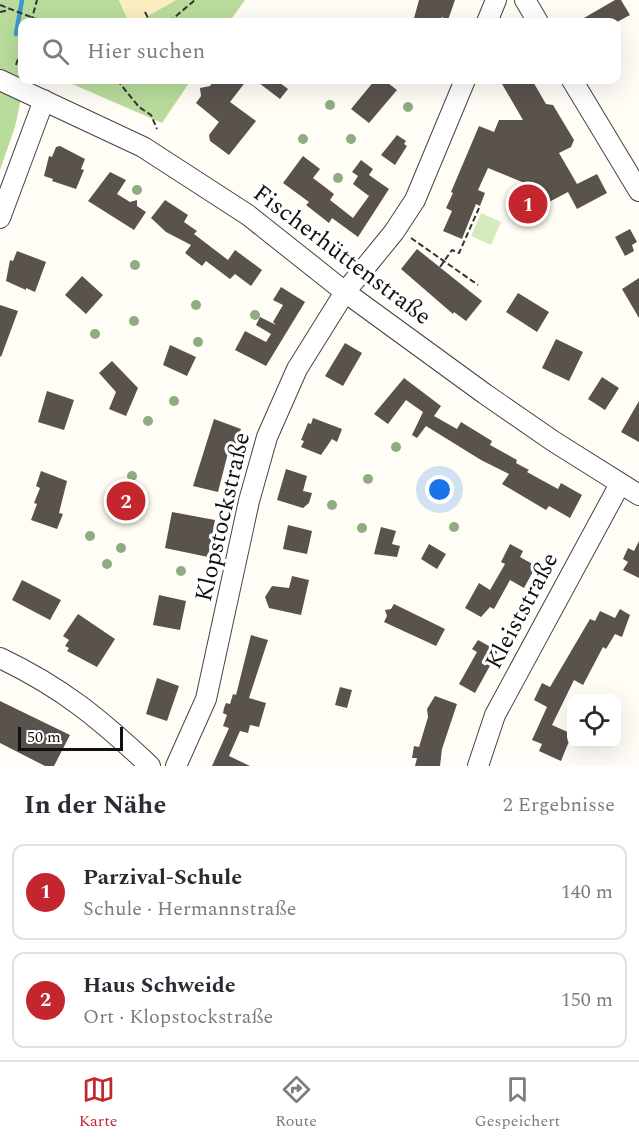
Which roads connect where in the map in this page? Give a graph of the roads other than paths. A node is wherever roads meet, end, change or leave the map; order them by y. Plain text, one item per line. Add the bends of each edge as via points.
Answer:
1 (496, 0) edge
2 (525, 0) edge
3 (489, 18) edge
4 (536, 18) edge
5 (0, 80) edge
6 (463, 84) edge
7 (574, 84) edge
8 (44, 100) junction
9 (639, 191) edge
10 (0, 218) edge
11 (345, 292) junction
12 (620, 484) junction
13 (639, 495) edge
14 (0, 658) edge
15 (150, 766) edge
16 (176, 766) edge
17 (478, 766) edge

1 - 3 street
2 - 4 street
5 - 8 street, Fischerhüttenstraße
6 - 11 street, Klopstockstraße via 415,200
7 - 9 street
8 - 10 street
8 - 11 street, Fischerhüttenstraße via 142,147 248,215
11 - 12 street, Fischerhüttenstraße via 495,401
11 - 16 street, Klopstockstraße via 297,369 267,437 249,501 206,699
12 - 13 street, Fischerhüttenstraße
12 - 17 street, Kleiststraße via 495,715
14 - 15 street via 78,702

